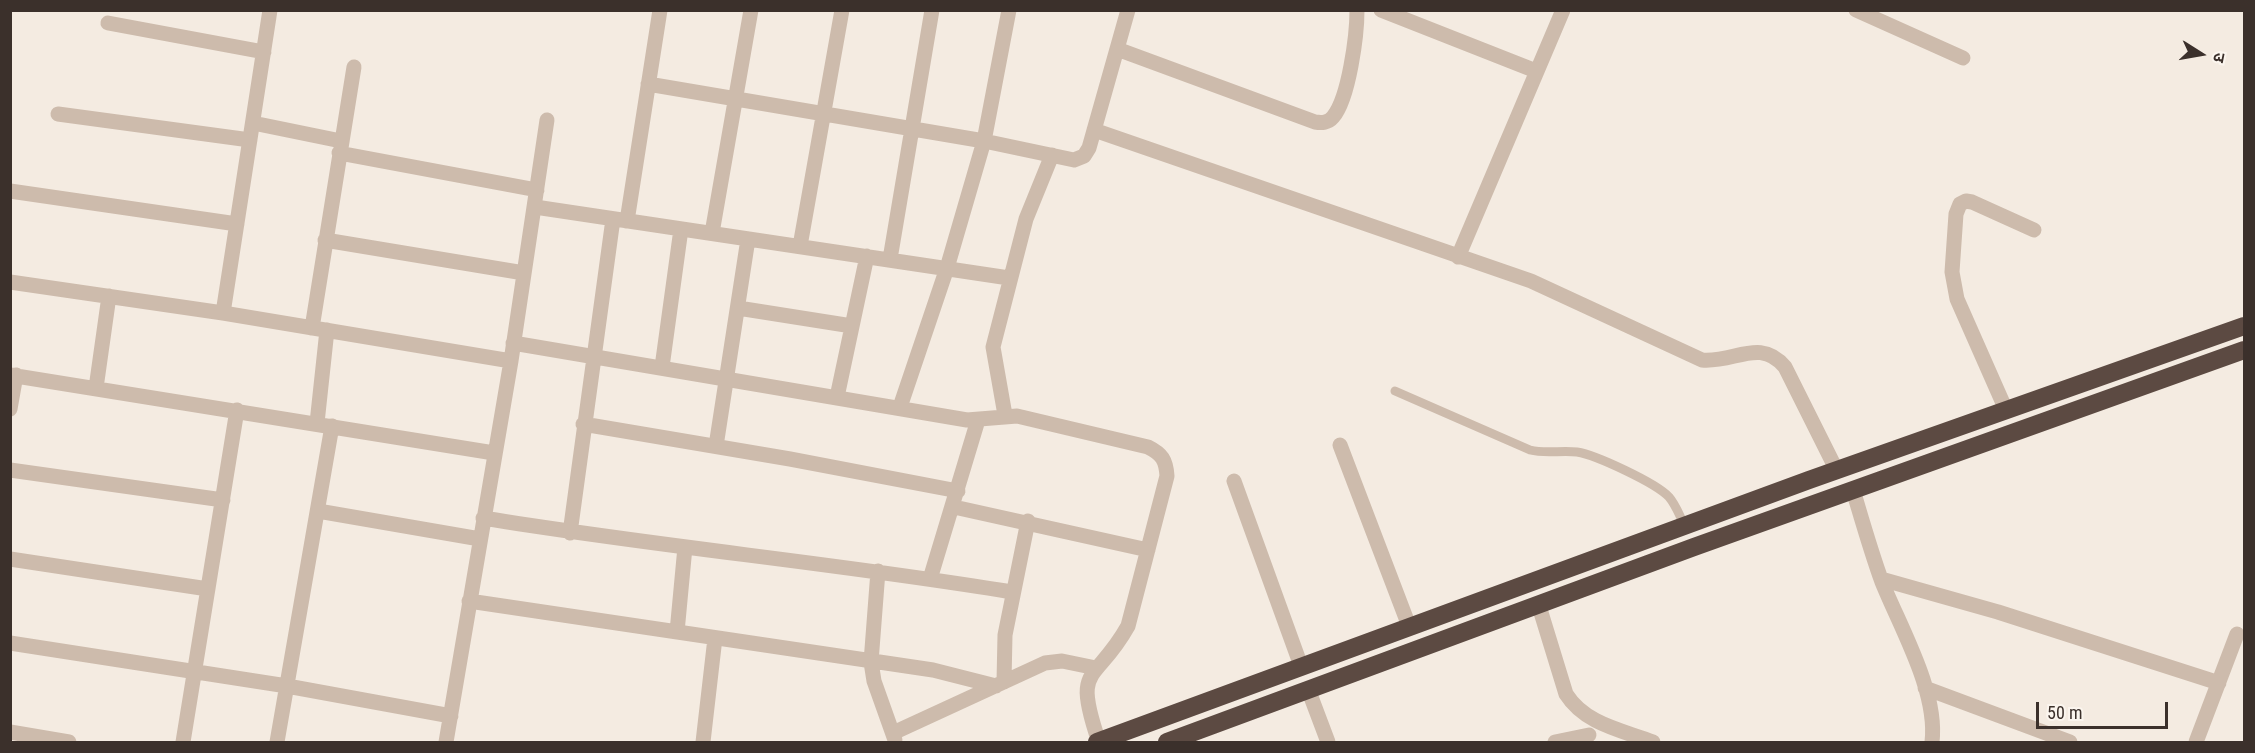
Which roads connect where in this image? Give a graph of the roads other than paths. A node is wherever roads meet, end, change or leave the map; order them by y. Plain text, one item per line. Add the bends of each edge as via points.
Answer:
1 (270, 10) edge
2 (660, 10) edge
3 (751, 10) edge
4 (842, 10) edge
5 (932, 10) edge
6 (1009, 10) edge
7 (1128, 10) edge
8 (1357, 10) edge
9 (1381, 10) edge
10 (1563, 10) edge
11 (1856, 10) edge
12 (108, 23) dead end
13 (1117, 49) junction
14 (264, 52) junction
15 (1963, 58) dead end
16 (354, 67) dead end
17 (1536, 71) junction
18 (648, 84) junction
19 (737, 99) junction
20 (58, 114) dead end
21 (824, 114) junction
22 (547, 120) dead end
23 (253, 123) junction
24 (910, 129) junction
25 (1094, 130) junction
26 (250, 140) junction
27 (984, 141) junction
28 (340, 147) junction
29 (1052, 155) junction
30 (537, 190) junction
31 (10, 191) edge
32 (535, 207) junction
33 (620, 220) junction
34 (237, 224) junction
35 (681, 229) junction
36 (2034, 230) dead end
37 (712, 233) junction
38 (748, 239) junction
39 (325, 240) junction
40 (801, 246) junction
41 (867, 256) junction
42 (1458, 257) junction
43 (890, 260) junction
44 (947, 268) junction
45 (524, 273) junction
46 (1009, 278) junction
47 (10, 282) edge
48 (109, 296) junction
49 (738, 308) junction
50 (223, 313) junction
51 (852, 326) junction
52 (2244, 326) edge
53 (320, 329) junction
54 (513, 344) junction
55 (2244, 350) edge
56 (592, 356) junction
57 (511, 361) junction
58 (662, 367) junction
59 (13, 375) edge
60 (728, 379) junction
61 (96, 388) junction
62 (1395, 391) dead end
63 (837, 397) junction
64 (900, 407) junction
65 (10, 409) edge
66 (237, 410) junction
67 (2006, 410) junction
68 (1005, 415) junction
69 (978, 420) junction
70 (584, 424) junction
71 (325, 425) junction
72 (1340, 445) dead end
73 (716, 446) junction
74 (494, 453) junction
75 (10, 470) edge
76 (1837, 471) junction
77 (1234, 481) dead end
78 (1852, 490) junction
79 (958, 491) junction
80 (223, 500) junction
81 (954, 507) junction
82 (318, 511) junction
83 (483, 518) junction
84 (1028, 522) junction
85 (1685, 526) junction
86 (570, 532) junction
87 (480, 539) junction
88 (686, 547) junction
89 (1148, 550) junction
90 (10, 558) edge
91 (878, 571) junction
92 (930, 579) junction
93 (1881, 579) junction
94 (208, 589) junction
95 (1012, 592) junction
96 (470, 601) junction
97 (1539, 606) junction
98 (1409, 626) junction
99 (677, 632) junction
100 (2237, 634) dead end
101 (714, 638) junction
102 (10, 643) edge
103 (871, 662) junction
104 (1300, 666) junction
105 (1096, 668) junction
106 (195, 672) junction
107 (2218, 683) junction
108 (1000, 684) junction
109 (287, 686) junction
110 (1925, 688) junction
111 (1308, 689) junction
112 (450, 716) junction
113 (1591, 719) junction
114 (10, 732) edge
115 (2037, 737) edge
116 (895, 738) edge
117 (1589, 739) edge
118 (69, 742) edge
119 (183, 742) edge
120 (277, 742) edge
121 (446, 742) edge
122 (703, 742) edge
123 (1098, 742) edge
124 (1167, 742) edge
125 (1328, 742) edge
126 (1555, 742) edge
127 (1653, 742) edge
128 (1932, 742) edge
129 (2070, 742) edge
130 (2196, 742) edge

1 - 14 street
2 - 18 street
3 - 19 street
4 - 21 street
5 - 24 street
6 - 27 street
7 - 13 street
8 - 13 street via 1357,36 1342,95 1332,118 1325,123
9 - 17 street
10 - 17 street
11 - 15 street
12 - 14 street
13 - 25 street
14 - 23 street
16 - 28 street
17 - 42 street
18 - 19 street
18 - 33 street
19 - 21 street
19 - 37 street
20 - 26 street
21 - 24 street
21 - 40 street
22 - 30 street
23 - 26 street
23 - 28 street
24 - 27 street
24 - 43 street
25 - 29 street via 1084,156 1074,160
25 - 42 street
26 - 34 street
27 - 29 street
27 - 44 street
28 - 30 street
28 - 39 street
29 - 46 street via 1026,219
30 - 32 street
31 - 34 street
32 - 33 street
32 - 45 street
33 - 35 street
33 - 56 street
34 - 50 street
35 - 37 street
35 - 58 street
36 - 67 street via 1972,202 1960,204 1956,214 1952,272 1957,299
37 - 38 street
38 - 40 street
38 - 49 street
39 - 45 street
39 - 53 street
40 - 41 street
41 - 43 street
41 - 51 street
42 - 76 street via 1531,281 1702,360 1766,351 1775,356 1785,367
43 - 44 street
44 - 46 street
44 - 64 street
45 - 54 street
46 - 68 street via 993,347
47 - 48 street
48 - 50 street
48 - 61 street
49 - 51 street
49 - 60 street
50 - 53 street
51 - 63 street
52 - 67 highway
53 - 57 street
53 - 71 street
54 - 56 street
54 - 57 street
55 - 78 highway
56 - 58 street
56 - 70 street
57 - 74 street
58 - 60 street
59 - 61 street
59 - 65 street
60 - 63 street
60 - 73 street
61 - 66 street
62 - 85 lane via 1530,450 1580,453 1635,476 1670,498
63 - 64 street
64 - 69 street
66 - 71 street
66 - 80 street
67 - 76 highway
68 - 69 street
68 - 89 street via 1161,453 1167,476
69 - 79 street
70 - 73 street
70 - 86 street
71 - 74 street
71 - 82 street
72 - 98 street
73 - 79 street
74 - 83 street
75 - 80 street
76 - 85 highway
77 - 104 street
78 - 93 street
78 - 97 highway
79 - 81 street
80 - 94 street
81 - 84 street
81 - 92 street
82 - 87 street
82 - 109 street
83 - 86 street
83 - 87 street
84 - 89 street
84 - 95 street
85 - 98 highway
86 - 88 street
87 - 96 street
88 - 91 street
88 - 99 street
89 - 105 street via 1128,626
90 - 94 street
91 - 92 street
91 - 103 street
92 - 95 street
93 - 107 street
93 - 110 street
94 - 106 street
95 - 108 street
96 - 99 street
96 - 112 street
97 - 111 highway
97 - 113 street via 1566,694
98 - 104 highway
99 - 101 street
100 - 107 street
101 - 103 street
101 - 122 street
102 - 106 street
103 - 108 street
103 - 116 street
104 - 123 highway
105 - 108 street via 1062,661 1045,663
105 - 123 street via 1087,681 1085,694
106 - 109 street
106 - 119 street
107 - 130 street
108 - 116 street
109 - 112 street
109 - 120 street
110 - 115 street
110 - 128 street via 1932,712
111 - 124 highway
111 - 125 street
112 - 121 street
113 - 117 street
113 - 127 street
114 - 118 street
115 - 129 street
117 - 126 street

